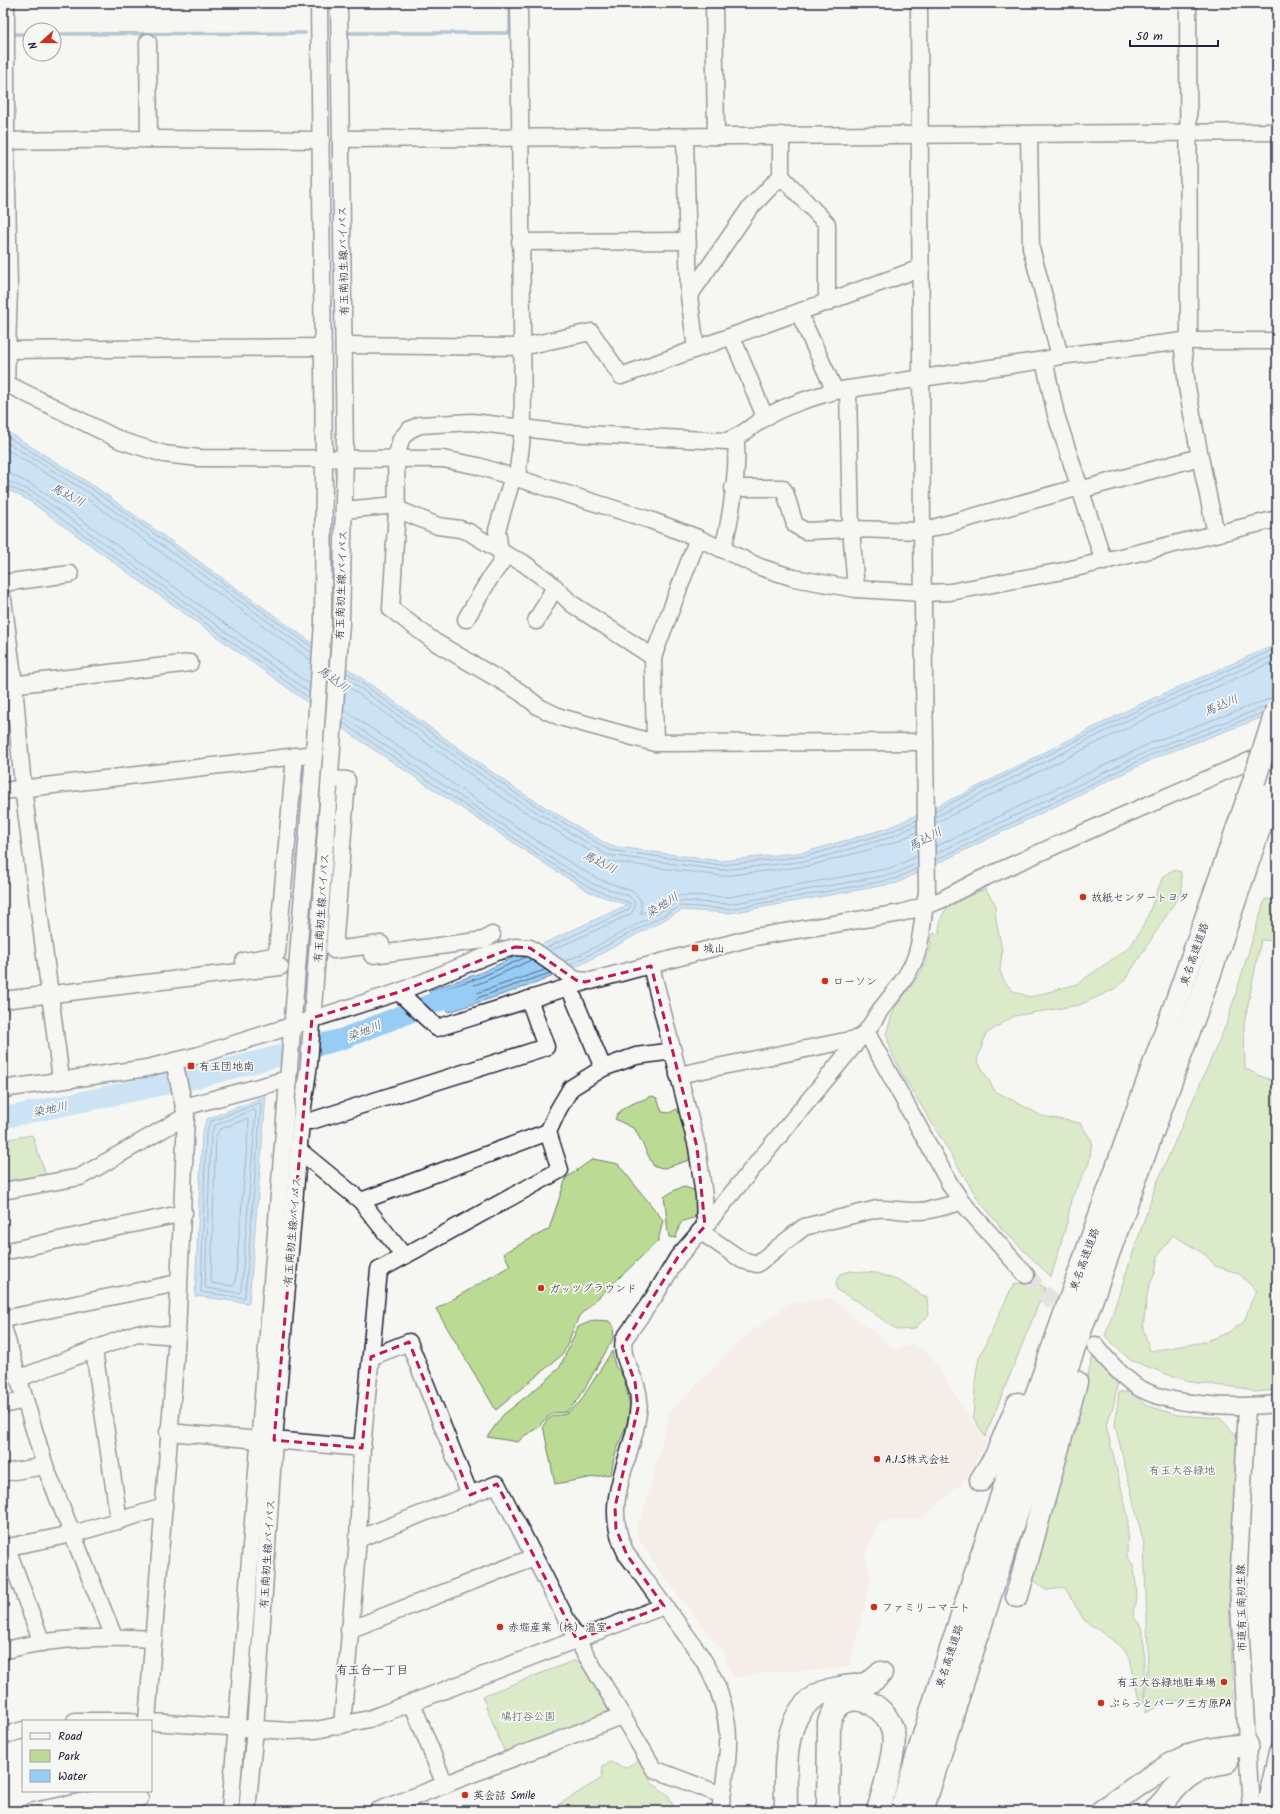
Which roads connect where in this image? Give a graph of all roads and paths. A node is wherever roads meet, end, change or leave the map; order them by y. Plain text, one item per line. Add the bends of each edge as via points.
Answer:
1 (6, 3) edge
2 (319, 3) edge
3 (339, 3) edge
4 (518, 3) edge
5 (714, 3) edge
6 (919, 3) edge
7 (1188, 3) edge
8 (148, 42) dead end
9 (1277, 132) edge
10 (1189, 133) junction
11 (920, 134) junction
12 (781, 135) junction
13 (1029, 135) junction
14 (716, 136) junction
15 (519, 137) junction
16 (685, 137) junction
17 (149, 139) junction
18 (341, 139) junction
19 (321, 140) junction
20 (4, 141) edge
21 (781, 176) junction
22 (520, 242) junction
23 (687, 242) junction
24 (921, 268) junction
25 (688, 296) junction
26 (827, 303) junction
27 (799, 313) junction
28 (732, 337) junction
29 (1186, 341) junction
30 (1277, 341) edge
31 (344, 345) junction
32 (323, 347) junction
33 (521, 347) junction
34 (696, 349) junction
35 (6, 350) edge
36 (1060, 356) junction
37 (1044, 360) junction
38 (922, 377) junction
39 (5, 383) edge
40 (841, 390) junction
41 (765, 417) junction
42 (523, 429) junction
43 (735, 438) junction
44 (1200, 457) junction
45 (324, 458) junction
46 (345, 458) junction
47 (396, 459) junction
48 (515, 477) junction
49 (733, 488) junction
50 (1080, 488) junction
51 (397, 507) junction
52 (344, 510) junction
53 (1277, 519) edge
54 (851, 529) junction
55 (922, 531) junction
56 (1216, 534) junction
57 (698, 538) junction
58 (722, 549) junction
59 (501, 552) junction
60 (1104, 562) junction
61 (70, 574) dead end
62 (3, 583) edge
63 (555, 587) junction
64 (856, 589) junction
65 (923, 593) junction
66 (3, 599) edge
67 (466, 619) dead end
68 (536, 622) dead end
69 (652, 657) junction
70 (190, 663) dead end
71 (8, 685) edge
72 (1277, 709) edge
73 (925, 742) junction
74 (655, 743) junction
75 (1277, 749) edge
76 (314, 754) junction
77 (295, 756) junction
78 (1277, 776) edge
79 (330, 779) junction
80 (24, 788) junction
81 (3, 791) edge
82 (925, 899) junction
83 (492, 935) dead end
84 (382, 953) junction
85 (333, 960) tunnel mouth
86 (651, 966) junction
87 (280, 967) tunnel mouth
88 (221, 973) junction
89 (574, 981) junction
90 (399, 992) junction
91 (50, 994) junction
92 (529, 999) junction
93 (3, 1000) edge
94 (312, 1023) junction
95 (292, 1029) junction
96 (863, 1036) junction
97 (672, 1051) junction
98 (174, 1064) junction
99 (603, 1068) junction
100 (288, 1075) junction
101 (678, 1075) junction
102 (61, 1080) junction
103 (3, 1089) edge
104 (185, 1112) junction
105 (302, 1121) junction
106 (548, 1132) junction
107 (300, 1151) junction
108 (3, 1191) edge
109 (361, 1201) junction
110 (962, 1202) junction
111 (184, 1213) junction
112 (1121, 1217) junction
113 (702, 1228) junction
114 (1090, 1243) junction
115 (3, 1252) edge
116 (404, 1256) junction
117 (1026, 1275) tunnel mouth
118 (178, 1283) junction
119 (3, 1319) edge
120 (3, 1327) edge
121 (177, 1336) junction
122 (1095, 1345) tunnel mouth
123 (94, 1350) junction
124 (371, 1357) junction
125 (20, 1378) junction
126 (25, 1400) junction
127 (1277, 1404) edge
128 (3, 1405) edge
129 (1247, 1406) junction
130 (168, 1432) junction
131 (267, 1440) junction
132 (362, 1448) junction
133 (45, 1466) junction
134 (3, 1473) edge
135 (981, 1480) dead end
136 (470, 1495) junction
137 (164, 1507) junction
138 (119, 1521) junction
139 (73, 1534) junction
140 (358, 1539) junction
141 (5, 1548) edge
142 (534, 1557) junction
143 (1017, 1596) dead end
144 (664, 1606) junction
145 (349, 1630) junction
146 (114, 1637) junction
147 (154, 1639) junction
148 (577, 1640) junction
149 (42, 1642) junction
150 (3, 1651) edge
151 (881, 1673) dead end
152 (412, 1703) junction
153 (621, 1716) junction
154 (147, 1720) edge
155 (152, 1722) edge
156 (342, 1725) junction
157 (237, 1727) junction
158 (255, 1729) junction
159 (22, 1730) edge
160 (3, 1736) edge
161 (1248, 1752) junction
162 (1277, 1752) edge
163 (445, 1785) junction
164 (722, 1795) junction
165 (139, 1800) edge
166 (1251, 1809) edge
167 (33, 1811) edge
168 (230, 1811) edge
169 (247, 1811) edge
170 (378, 1811) edge
171 (720, 1811) edge
172 (786, 1811) edge
173 (828, 1811) edge
174 (878, 1811) edge
175 (901, 1811) edge
176 (922, 1811) edge
177 (1102, 1811) edge
178 (1156, 1811) edge

1 - 20 street
2 - 19 street, 有玉南初生線バイパス
3 - 18 street, 有玉南初生線バイパス
4 - 15 street
5 - 14 street
6 - 11 street
7 - 10 street
8 - 17 street
9 - 10 street
10 - 13 street
10 - 29 street
11 - 12 street
11 - 13 street
11 - 24 street
12 - 14 street
12 - 21 street
13 - 36 street via 1031,248
14 - 16 street
15 - 16 street
15 - 18 street
15 - 22 street
16 - 23 street
17 - 19 street
17 - 20 street
18 - 31 street, 有玉南初生線バイパス
19 - 32 street, 有玉南初生線バイパス
20 - 35 street
21 - 25 street via 749,209
21 - 26 street via 827,224
22 - 23 street
22 - 33 street
23 - 25 street
24 - 26 street
24 - 38 street
25 - 34 street
26 - 27 street
27 - 28 street
27 - 40 street
28 - 34 street
28 - 41 street
29 - 30 street
29 - 36 street
29 - 44 street via 1187,387
31 - 33 street
31 - 46 street, 有玉南初生線バイパス
32 - 35 street
32 - 45 street, 有玉南初生線バイパス
33 - 34 street via 591,332 621,376
33 - 42 street
35 - 39 street
36 - 37 street
37 - 38 street
37 - 50 street via 1056,415
38 - 40 street
38 - 55 street
39 - 45 street via 122,441 164,454 199,458
40 - 41 street via 804,400
40 - 54 street
41 - 43 street
42 - 43 street via 695,440 726,441
42 - 47 street via 472,422 420,425 409,430 401,439
42 - 48 street
43 - 49 street via 737,446
44 - 50 street
44 - 56 street
45 - 46 street
45 - 76 street, 有玉南初生線バイパス via 323,622
46 - 47 street
46 - 52 street, 有玉南初生線バイパス
47 - 48 street via 443,459
47 - 51 street
48 - 57 street
48 - 59 street via 497,530
49 - 54 street via 782,488 795,525 805,531
49 - 58 street
50 - 55 street
50 - 60 street
51 - 52 street
51 - 59 street via 438,526 460,528
51 - 74 street via 391,609 435,642 520,692 539,707 560,717
52 - 79 street, 有玉南初生線バイパス via 340,628
53 - 56 street
54 - 55 street
54 - 64 street
55 - 65 street
56 - 60 street
57 - 58 street
57 - 69 street
58 - 64 street via 760,567 794,578
59 - 63 street via 522,562
59 - 67 street via 501,563
60 - 65 street via 950,592
61 - 62 street
63 - 68 street
63 - 69 street via 572,604
64 - 65 street
65 - 73 street
66 - 71 street
69 - 74 street
70 - 71 street
71 - 80 street
72 - 114 highway, 東名高速道路, bridge via 1188,973
73 - 74 street
73 - 82 street
75 - 82 street via 979,880 941,900
76 - 77 street
76 - 95 street, 有玉南初生線バイパス
77 - 80 street
77 - 88 street via 277,953 273,956 226,963
78 - 112 highway, 東名高速道路 via 1210,973
79 - 84 street via 347,780 334,950 382,944
79 - 94 street, 有玉南初生線バイパス
80 - 81 street
80 - 91 street
82 - 86 street via 901,913 754,938
82 - 96 street via 921,934 914,960 906,977
83 - 84 street via 484,940
84 - 85 street
86 - 89 street
86 - 97 street
87 - 88 street
88 - 91 street
89 - 90 street via 530,948 523,946 505,949
89 - 92 street
89 - 99 street
90 - 92 street via 437,1028
90 - 94 street
91 - 93 street
91 - 102 street
92 - 105 street via 546,1047 311,1121
94 - 95 street
94 - 105 street, 有玉南初生線バイパス
95 - 98 street
95 - 100 street, 有玉南初生線バイパス
96 - 101 street
96 - 110 street
96 - 113 street
97 - 99 street via 636,1056
97 - 101 street
98 - 102 street
98 - 104 street
99 - 106 street via 571,1088
100 - 104 street
100 - 131 street, 有玉南初生線バイパス
101 - 113 street via 697,1146 704,1196
102 - 103 street
104 - 108 street via 80,1177
104 - 111 street
105 - 107 street, 有玉南初生線バイパス
106 - 109 street
106 - 116 street via 560,1170
107 - 109 street
107 - 131 street, 有玉南初生線バイパス
109 - 116 street
110 - 113 street via 919,1211 877,1209 812,1224 757,1264 742,1260
110 - 117 street
111 - 115 street
111 - 118 street
112 - 143 highway
112 - 176 highway, 東名高速道路 via 1008,1538
113 - 144 street via 678,1257 624,1339 622,1347 639,1396 638,1418 615,1507 616,1530 627,1555
114 - 135 highway via 999,1449
114 - 175 highway, 東名高速道路 via 988,1530
116 - 124 street via 379,1270
118 - 119 street
118 - 121 street
120 - 125 street
121 - 123 street via 137,1333
121 - 130 street
122 - 129 street via 1127,1380 1152,1395 1185,1402
123 - 125 street
123 - 138 street
124 - 132 street
124 - 136 street via 409,1342
125 - 126 street
126 - 128 street
126 - 133 street
127 - 129 street
129 - 161 street, 市道有玉南初生線 via 1238,1587
130 - 131 street
130 - 137 street
131 - 132 street
131 - 157 street, 有玉南初生線バイパス
131 - 158 street, 有玉南初生線バイパス
132 - 140 street
133 - 134 street
133 - 139 street
136 - 140 street
136 - 142 street via 497,1484
137 - 138 street
137 - 147 street
138 - 139 street
139 - 141 street
139 - 146 street
140 - 145 street
141 - 149 street
142 - 145 street
142 - 148 street
144 - 148 street
144 - 164 street via 701,1655 720,1690 728,1738 728,1758
145 - 156 street
146 - 147 street
146 - 149 street
147 - 154 street
148 - 152 street
148 - 153 street
149 - 150 street
151 - 172 highway via 876,1679 862,1686 837,1688 813,1697 797,1715 788,1740
152 - 156 street
152 - 163 street
153 - 163 street
153 - 164 street via 654,1769
155 - 157 street
156 - 158 street via 316,1730
157 - 158 street
157 - 168 street, 有玉南初生線バイパス
158 - 169 street, 有玉南初生線バイパス
159 - 160 street
161 - 166 street, 市道有玉南初生線
161 - 177 highway via 1208,1750 1193,1754 1161,1771
161 - 178 highway via 1192,1772
162 - 166 street via 1265,1805
163 - 170 street
164 - 171 street
165 - 167 street via 95,1799
173 - 174 highway via 829,1722 840,1704 858,1699 880,1710 889,1720 893,1733 895,1748

